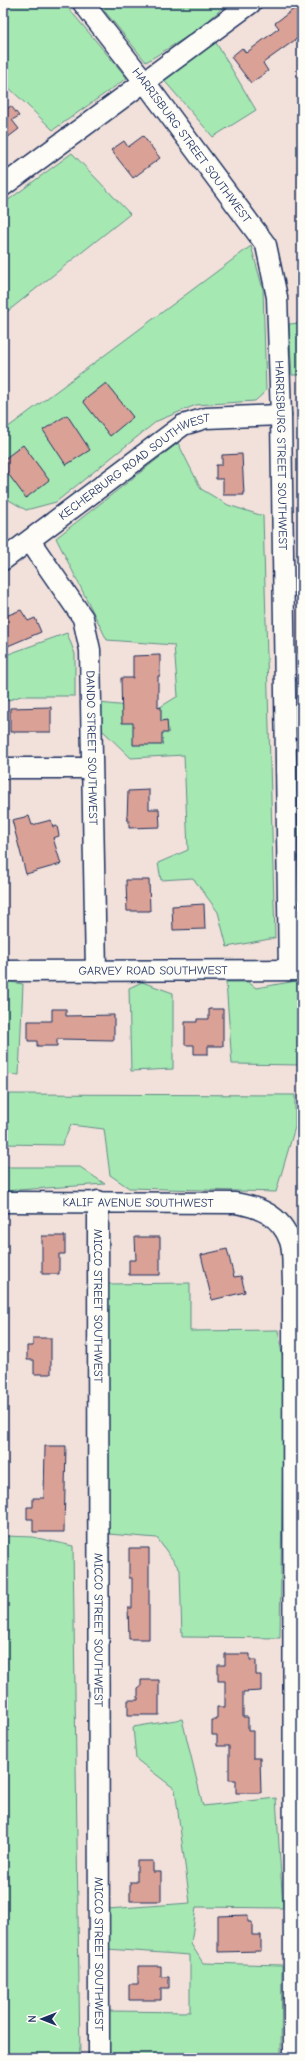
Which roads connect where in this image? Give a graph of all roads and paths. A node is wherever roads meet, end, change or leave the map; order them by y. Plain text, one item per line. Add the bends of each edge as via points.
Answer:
1 (83, 3) edge
2 (251, 3) edge
3 (144, 81) junction
4 (3, 186) edge
5 (281, 415) junction
6 (30, 541) junction
7 (3, 560) edge
8 (3, 768) edge
9 (91, 768) junction
10 (296, 970) edge
11 (3, 971) edge
12 (96, 971) junction
13 (98, 1201) junction
14 (3, 1202) edge
15 (99, 2058) edge
16 (294, 2058) edge

1 - 3 street, HARRISBURG STREET SOUTHWEST
2 - 3 street
3 - 4 street
3 - 5 street, HARRISBURG STREET SOUTHWEST via 266,245 277,297
5 - 6 street, KECHERBURG ROAD SOUTHWEST via 206,418 183,425
5 - 10 street, HARRISBURG STREET SOUTHWEST
6 - 7 street, KECHERBURG ROAD SOUTHWEST
6 - 9 street, DANDO STREET SOUTHWEST via 83,618 90,650
8 - 9 street
9 - 12 street, DANDO STREET SOUTHWEST
10 - 12 street, GARVEY ROAD SOUTHWEST
11 - 12 street, GARVEY ROAD SOUTHWEST
13 - 14 street, KALIF AVENUE SOUTHWEST
13 - 15 street, MICCO STREET SOUTHWEST
13 - 16 street, KALIF AVENUE SOUTHWEST via 250,1205 272,1214 282,1225 290,1242 293,1281

